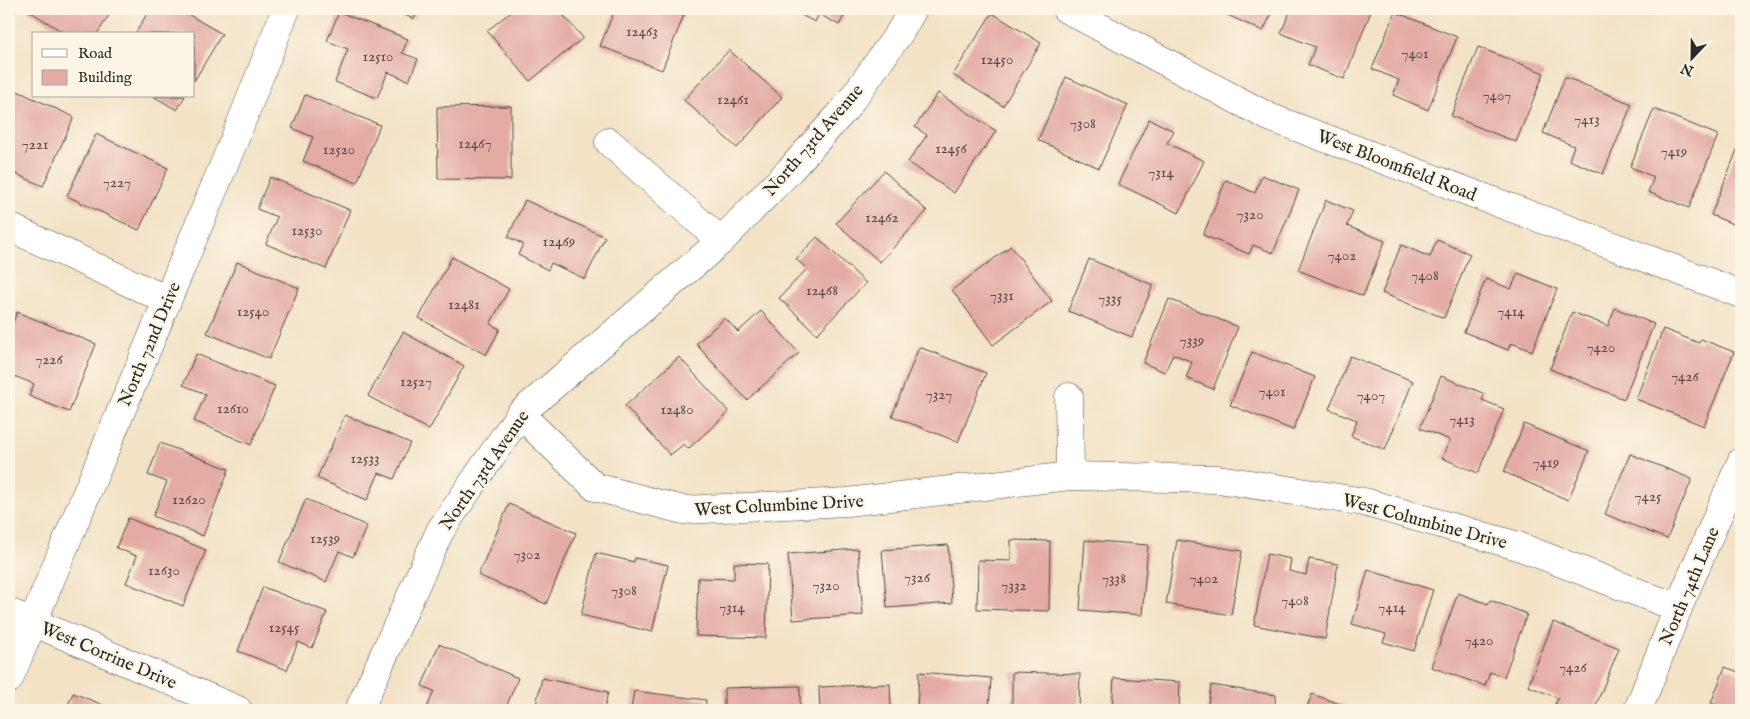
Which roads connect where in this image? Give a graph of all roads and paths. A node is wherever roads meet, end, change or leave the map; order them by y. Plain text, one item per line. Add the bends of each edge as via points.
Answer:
1 (286, 9) edge
2 (913, 9) edge
3 (1066, 9) edge
4 (608, 142) dead end
5 (9, 227) edge
6 (721, 241) junction
7 (1741, 294) edge
8 (167, 300) junction
9 (1069, 397) dead end
10 (520, 414) junction
11 (1741, 462) edge
12 (1070, 476) junction
13 (1678, 608) junction
14 (21, 617) edge
15 (9, 678) edge
16 (238, 710) edge
17 (359, 710) edge
18 (1638, 710) edge

1 - 8 street, North 72nd Drive
2 - 6 street, North 73rd Avenue via 845,109
3 - 7 street, West Bloomfield Road via 1269,117
4 - 6 street
5 - 8 street
6 - 10 street, North 73rd Avenue
8 - 14 street, North 72nd Drive
9 - 12 street
10 - 12 street, West Columbine Drive via 595,488 683,510 846,502
10 - 17 street, North 73rd Avenue via 440,531
11 - 13 street, North 74th Lane
12 - 13 street, West Columbine Drive via 1218,479 1364,502 1518,546
13 - 18 street, North 74th Lane
14 - 15 street, North 72nd Drive
14 - 16 street, West Corrine Drive

